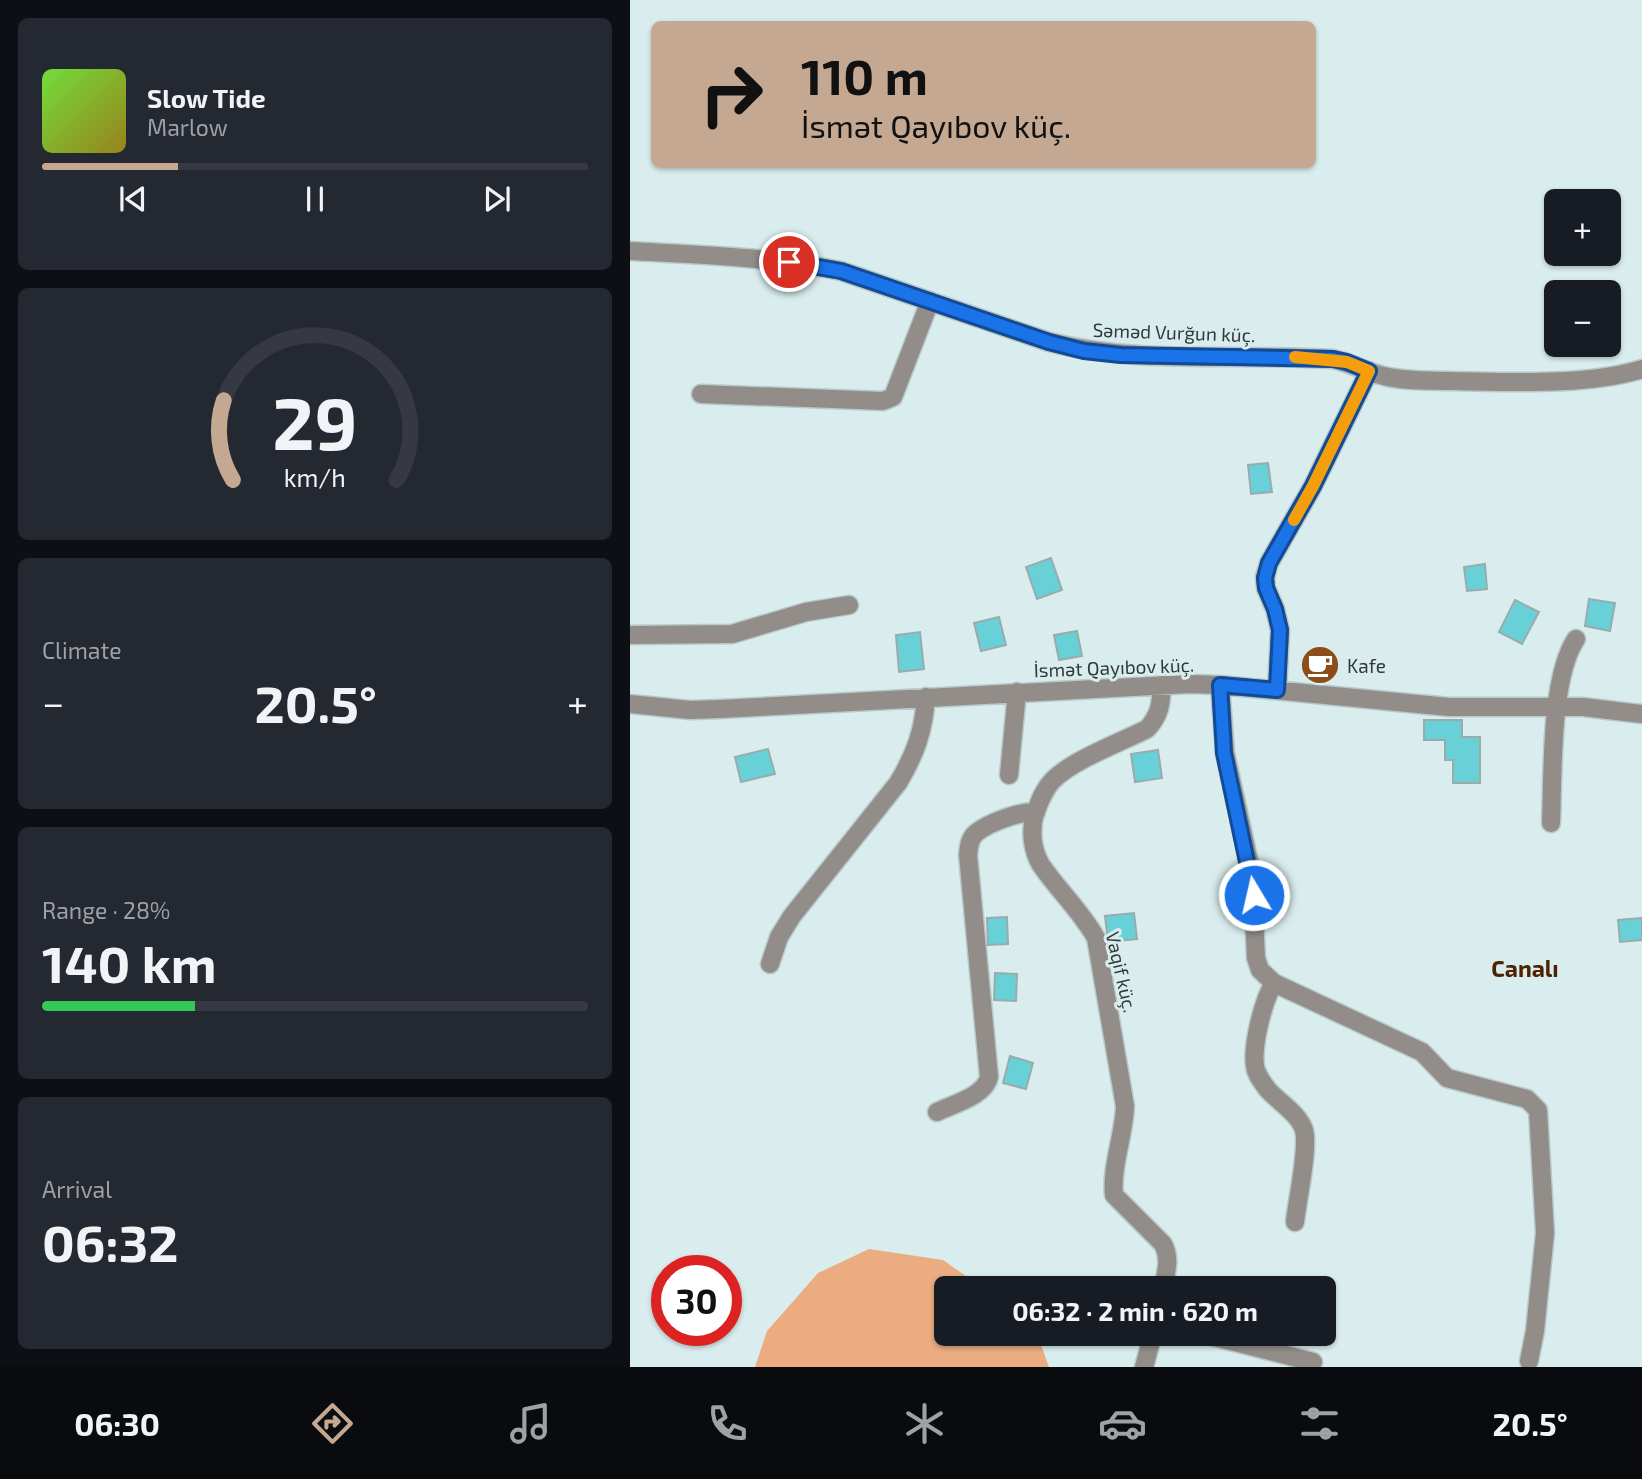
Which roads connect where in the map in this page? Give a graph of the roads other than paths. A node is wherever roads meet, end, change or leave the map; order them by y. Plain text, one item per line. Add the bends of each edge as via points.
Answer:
1 (630, 251) edge
2 (930, 301) junction
3 (1642, 369) edge
4 (1369, 371) junction
5 (701, 394) dead end
6 (849, 605) dead end
7 (630, 635) edge
8 (1576, 639) dead end
9 (1162, 685) junction
10 (1220, 685) junction
11 (1277, 690) junction
12 (1017, 692) junction
13 (926, 697) junction
14 (630, 704) edge
15 (1557, 707) junction
16 (1642, 713) edge
17 (1009, 775) dead end
18 (1036, 812) junction
19 (1551, 823) dead end
20 (770, 964) dead end
21 (1274, 983) junction
22 (937, 1112) dead end
23 (1295, 1222) dead end
24 (1165, 1276) edge
25 (1150, 1346) edge
26 (1250, 1346) edge
27 (1529, 1361) dead end
28 (1313, 1362) dead end
29 (1144, 1367) edge

1 - 2 street, Səməd Vurğun küç. via 808,264
2 - 4 street, Səməd Vurğun küç. via 1084,351 1333,359
2 - 5 street via 893,397 883,401
3 - 4 street, Səməd Vurğun küç. via 1592,378 1501,382 1411,380
4 - 11 street via 1269,563 1266,588 1280,630
6 - 7 street via 806,612 732,634
8 - 15 street via 1561,677
9 - 10 street, İsmət Qayıbov küç.
9 - 12 street, İsmət Qayıbov küç.
9 - 18 street, Vaqif küç. via 1161,707 1147,729 1065,770 1047,788
10 - 11 street, İsmət Qayıbov küç.
10 - 21 street via 1224,753 1252,876 1256,958 1260,970
11 - 15 street, İsmət Qayıbov küç. via 1449,707
12 - 13 street, İsmət Qayıbov küç.
12 - 17 street
13 - 14 street, İsmət Qayıbov küç. via 700,710
13 - 20 street via 911,762 792,916
15 - 16 street, İsmət Qayıbov küç.
15 - 19 street
18 - 22 street via 1016,813 975,833 969,841 989,1077 979,1092
18 - 24 street, Vaqif küç. via 1035,852 1096,938 1125,1106 1114,1195 1163,1244 1168,1254
21 - 23 street via 1261,1016 1255,1066 1258,1076 1304,1131
21 - 27 street via 1422,1052 1447,1078 1527,1099 1538,1110 1545,1233
25 - 29 street
26 - 28 street

